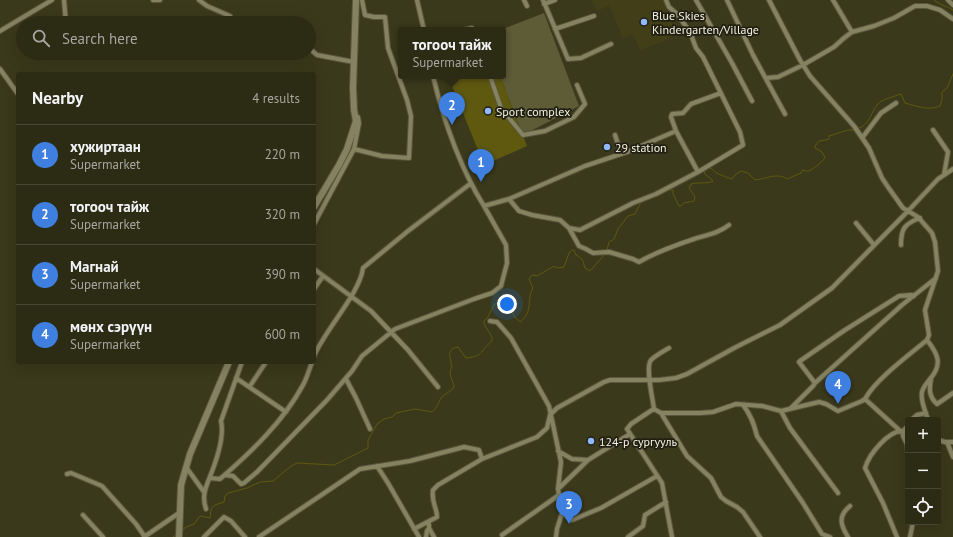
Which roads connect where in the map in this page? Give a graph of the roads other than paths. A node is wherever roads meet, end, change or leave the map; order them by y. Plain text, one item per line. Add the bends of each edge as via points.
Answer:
1 (40, 0) edge
2 (52, 0) edge
3 (64, 0) edge
4 (153, 0) edge
5 (160, 0) edge
6 (198, 0) edge
7 (356, 0) edge
8 (362, 0) edge
9 (417, 0) edge
10 (524, 0) edge
11 (555, 0) edge
12 (666, 0) edge
13 (696, 0) edge
14 (727, 0) edge
15 (769, 0) edge
16 (921, 0) edge
17 (948, 0) edge
18 (836, 1) edge
19 (544, 2) edge
20 (42, 5) junction
21 (527, 6) dead end
22 (919, 6) junction
23 (953, 6) edge
24 (24, 16) edge
25 (65, 16) edge
26 (230, 16) dead end
27 (594, 16) dead end
28 (953, 19) edge
29 (16, 21) edge
30 (423, 27) edge
31 (555, 29) junction
32 (0, 31) edge
33 (852, 32) junction
34 (611, 44) dead end
35 (316, 53) edge
36 (354, 62) junction
37 (803, 65) junction
38 (0, 68) edge
39 (398, 75) edge
40 (766, 78) junction
41 (399, 79) edge
42 (434, 79) edge
43 (491, 79) edge
44 (577, 85) dead end
45 (16, 91) edge
46 (721, 93) junction
47 (354, 99) junction
48 (752, 101) dead end
49 (896, 103) dead end
50 (785, 114) dead end
51 (933, 130) dead end
52 (676, 131) junction
53 (615, 135) dead end
54 (862, 138) junction
55 (354, 149) junction
56 (621, 153) junction
57 (953, 169) edge
58 (698, 172) junction
59 (944, 175) junction
60 (470, 184) junction
61 (509, 199) junction
62 (316, 204) edge
63 (484, 206) junction
64 (908, 212) junction
65 (920, 218) junction
66 (316, 220) edge
67 (856, 223) dead end
68 (730, 225) dead end
69 (569, 228) junction
70 (874, 245) junction
71 (901, 245) dead end
72 (316, 271) edge
73 (323, 276) junction
74 (936, 278) junction
75 (316, 286) edge
76 (351, 296) junction
77 (914, 296) junction
78 (490, 321) dead end
79 (392, 332) junction
80 (927, 340) junction
81 (669, 348) dead end
82 (316, 351) edge
83 (228, 364) edge
84 (241, 364) edge
85 (265, 364) edge
86 (311, 364) edge
87 (936, 373) junction
88 (236, 378) junction
89 (346, 379) junction
90 (649, 380) junction
91 (815, 383) junction
92 (250, 386) junction
93 (438, 386) dead end
94 (953, 393) edge
95 (865, 399) junction
96 (743, 404) junction
97 (790, 408) junction
98 (654, 410) junction
99 (781, 411) junction
100 (286, 412) junction
101 (661, 412) junction
102 (926, 413) junction
103 (550, 415) junction
104 (916, 417) edge
105 (927, 417) edge
106 (370, 429) dead end
107 (905, 430) edge
108 (900, 431) junction
109 (630, 434) junction
110 (905, 435) edge
111 (941, 441) edge
112 (947, 442) junction
113 (953, 442) edge
114 (558, 451) junction
115 (908, 453) edge
116 (953, 457) edge
117 (482, 459) junction
118 (588, 460) junction
119 (377, 466) junction
120 (186, 467) junction
121 (67, 474) dead end
122 (225, 475) junction
123 (657, 476) junction
124 (210, 478) junction
125 (558, 489) junction
126 (204, 492) junction
127 (838, 493) dead end
128 (559, 495) junction
129 (666, 502) junction
130 (850, 506) dead end
131 (206, 509) dead end
132 (179, 513) junction
133 (562, 513) junction
134 (83, 515) dead end
135 (429, 522) junction
136 (912, 525) edge
137 (429, 528) junction
138 (414, 530) junction
139 (502, 535) dead end
140 (102, 537) edge
141 (144, 537) edge
142 (179, 537) edge
143 (204, 537) edge
144 (245, 537) edge
145 (259, 537) edge
146 (419, 537) edge
147 (426, 537) edge
148 (434, 537) edge
149 (556, 537) edge
150 (628, 537) edge
151 (672, 537) edge
152 (760, 537) edge
153 (830, 537) edge
154 (848, 537) edge
155 (897, 537) edge
156 (910, 537) edge

1 - 20 street
2 - 20 street
3 - 25 street
4 - 5 street
6 - 26 street
7 - 36 main road
8 - 39 street via 365,15 385,18 388,48
9 - 30 street
10 - 21 street
11 - 19 street
12 - 46 street via 690,32
13 - 48 street
14 - 40 street
15 - 37 street
16 - 22 street
17 - 23 street
18 - 33 street
19 - 31 street
20 - 24 street
22 - 28 street via 940,10
22 - 33 street via 874,26
27 - 31 street
29 - 32 street
31 - 34 street via 568,59 581,58
33 - 37 street via 834,47
35 - 36 street
36 - 47 main road
37 - 40 street via 778,77
37 - 54 street
38 - 45 street
40 - 50 street
41 - 55 street via 411,116 408,158 382,156
42 - 60 street via 442,114
43 - 44 street via 501,108 522,135 545,131 574,117 585,104
46 - 52 street via 691,104 683,113 672,114
46 - 58 street via 740,132 743,145
47 - 55 street via 359,123
47 - 62 main road via 356,121 347,149
49 - 54 street via 881,113
51 - 59 street via 948,152
52 - 56 street
52 - 58 street
53 - 56 street
54 - 64 street via 882,178
55 - 66 street
56 - 61 street
57 - 59 street
58 - 69 street via 580,230
59 - 64 street
60 - 63 street
60 - 76 street via 363,268
61 - 63 street
61 - 69 street via 519,211 560,220
63 - 79 street via 506,245 507,263 500,286 492,293
64 - 65 street
64 - 70 street
65 - 71 street via 903,228
65 - 74 street via 932,233 935,242 938,271
67 - 70 street
68 - 69 street via 722,231 638,262 609,252 593,253 579,246
70 - 90 street via 832,288 780,325 687,374 676,378
72 - 73 street
73 - 75 street
73 - 76 street
74 - 77 street
74 - 80 street via 925,310 929,335
76 - 79 street
76 - 82 street
77 - 91 street
77 - 91 street via 899,296 800,361
78 - 103 street via 497,322 511,338 549,406
79 - 89 street via 362,356
79 - 93 street
80 - 87 street via 935,350 938,361
80 - 95 street via 868,392
81 - 90 street via 651,360
83 - 120 main road
84 - 88 street
85 - 92 street
86 - 100 street via 304,384
87 - 94 street via 930,383 933,400 937,404
87 - 102 street via 924,386 922,394
88 - 92 street
88 - 124 street via 221,421 222,438
89 - 106 street
89 - 122 street via 244,483 241,484 233,476
90 - 98 street
90 - 103 street via 604,382 557,408
91 - 97 street
92 - 100 street
95 - 97 street via 838,411 819,402
95 - 108 street
96 - 99 street
96 - 101 street via 713,412
96 - 153 street via 751,415 757,436 822,534
97 - 99 street
98 - 101 street
98 - 109 street via 631,424 627,429
99 - 127 street via 790,428
100 - 122 street
101 - 152 street via 688,456 711,478 721,497 743,512
102 - 104 street
102 - 105 street
103 - 114 street
103 - 117 street via 547,428 537,437
107 - 108 street
108 - 110 street
108 - 115 street via 907,444
108 - 155 street via 878,446 865,468 884,503
109 - 118 street
109 - 123 street
111 - 112 street
112 - 113 street
112 - 116 street
114 - 118 street via 572,459
114 - 125 street via 561,462
117 - 119 street via 479,450 464,447 410,461
117 - 135 street via 433,490 437,517
118 - 125 street
119 - 138 street
119 - 145 street via 360,469
120 - 126 street
120 - 132 main road via 181,485
121 - 141 street via 71,473 102,486 136,524
122 - 124 street via 220,479
123 - 129 street via 662,483
123 - 133 street via 601,508 572,520
124 - 126 street
125 - 128 street
126 - 131 street
128 - 133 street
128 - 139 street
129 - 150 street via 645,515 643,526
129 - 151 street
130 - 154 street via 845,510 841,520 842,528
132 - 141 street
132 - 142 main road
133 - 149 street
134 - 140 street
135 - 137 street
135 - 138 street
136 - 156 street
137 - 147 street
137 - 148 street
138 - 146 street
143 - 144 street via 224,517

